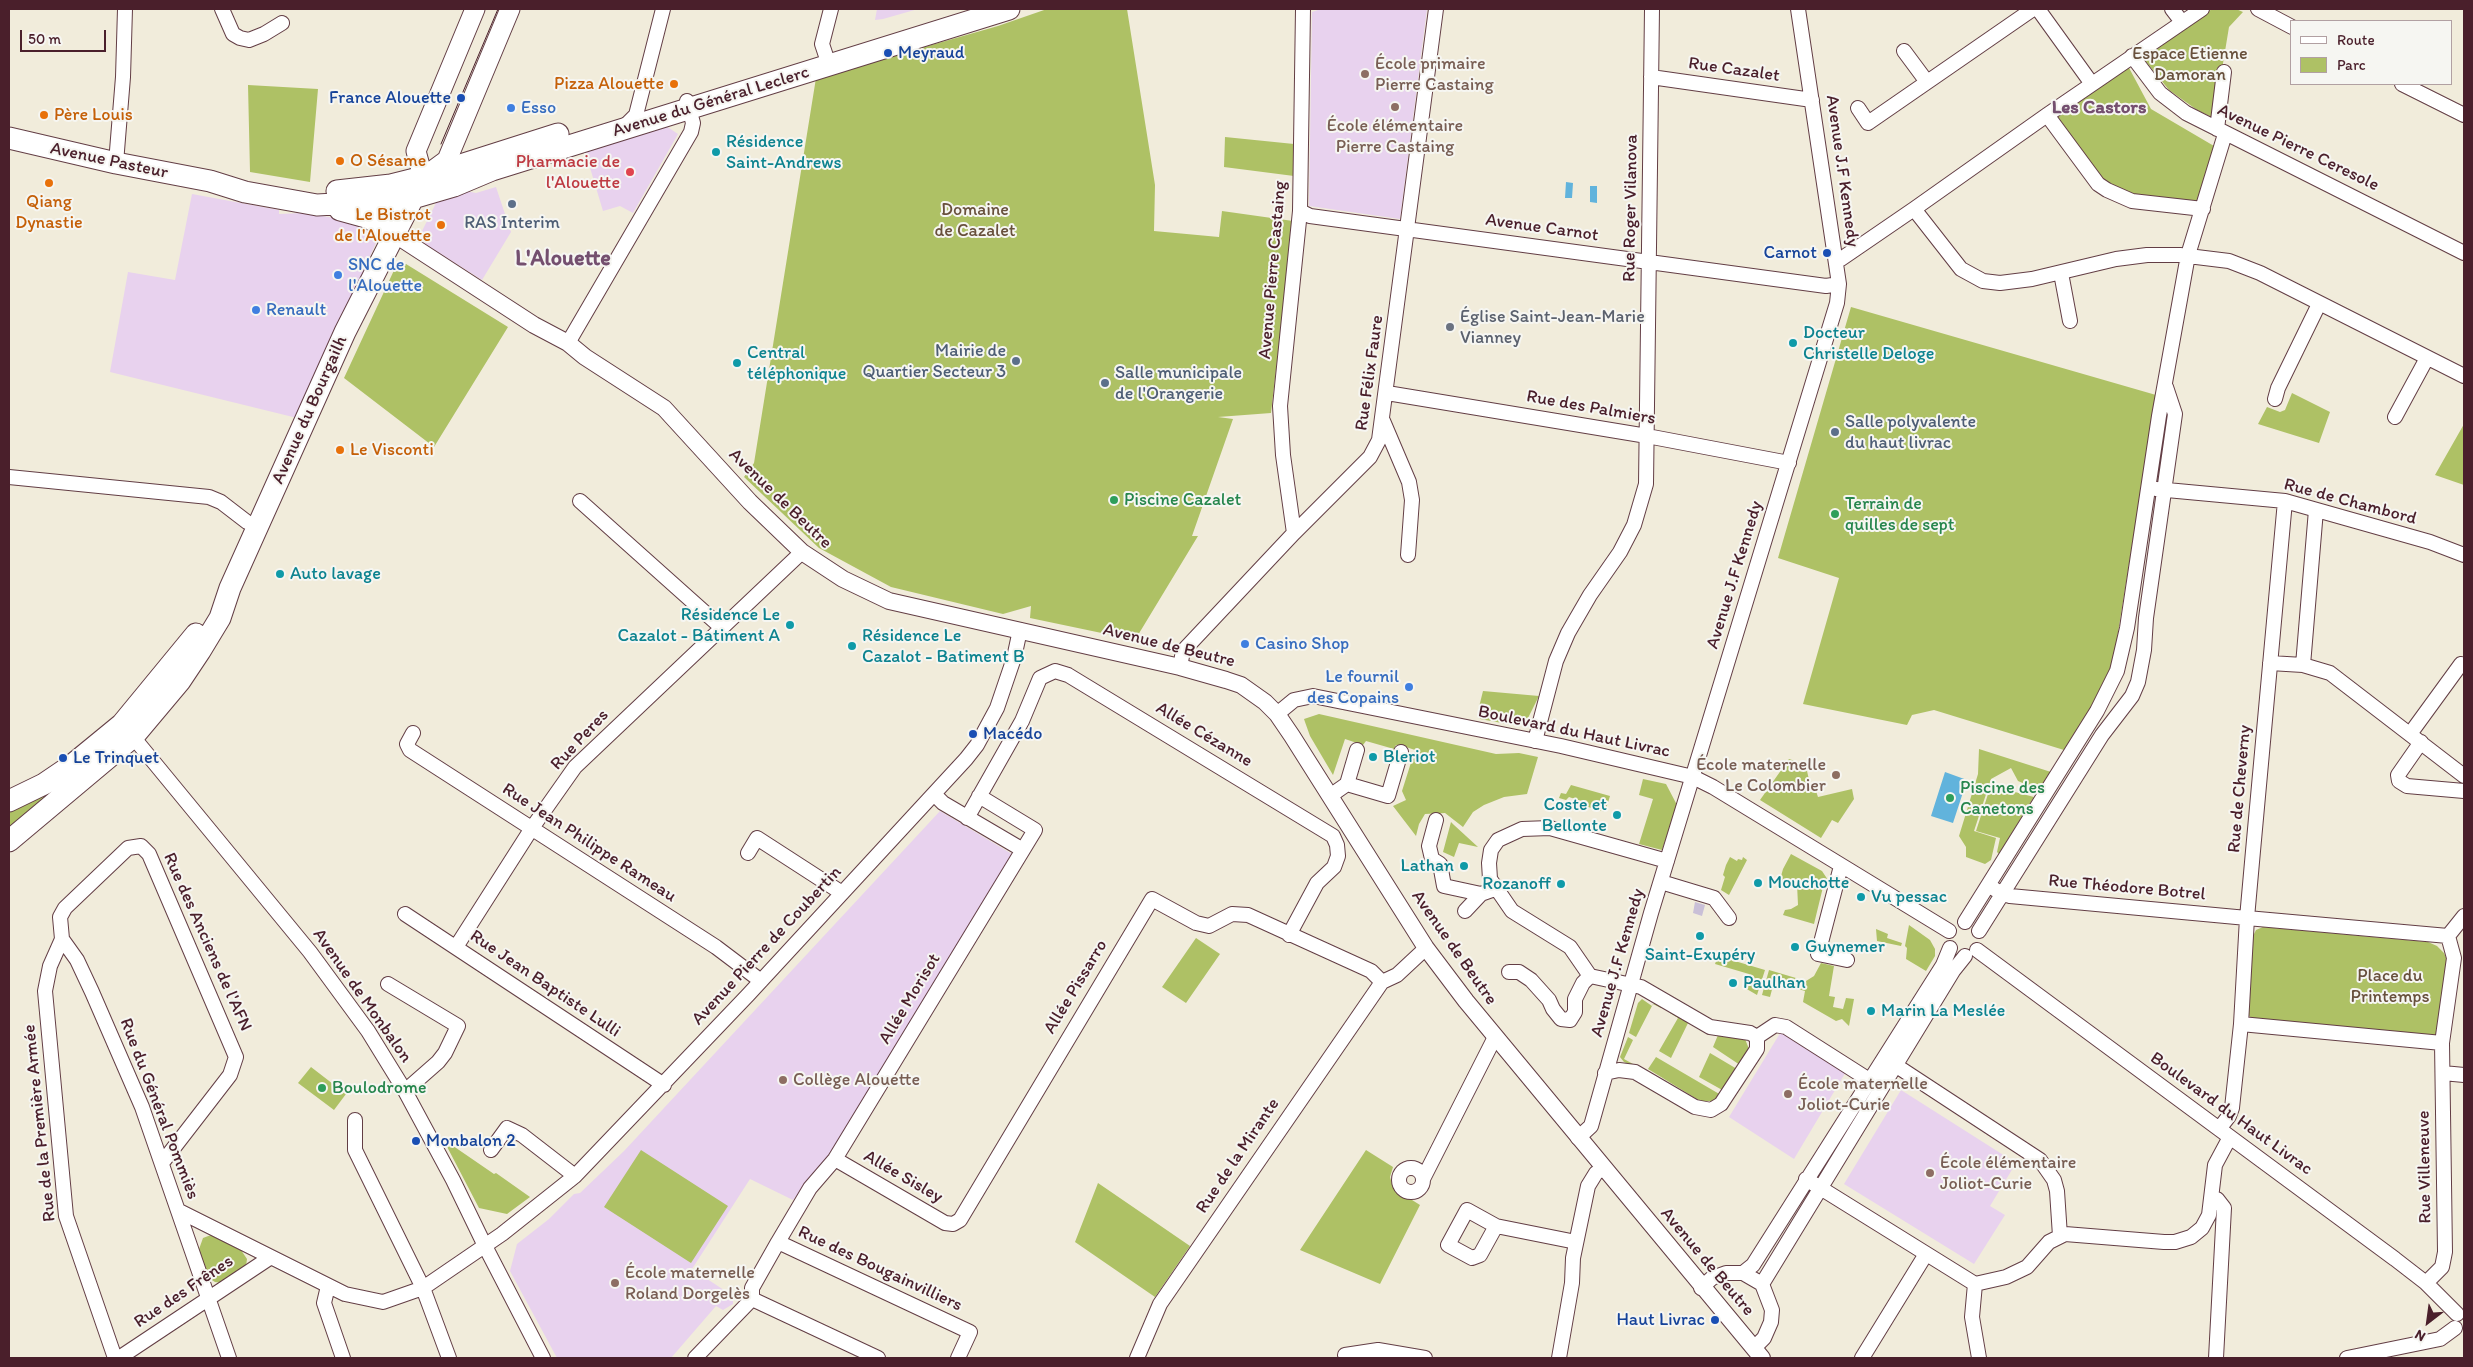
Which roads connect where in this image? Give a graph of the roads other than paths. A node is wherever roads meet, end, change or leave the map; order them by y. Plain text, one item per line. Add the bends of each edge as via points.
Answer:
1 (125, 9) edge
2 (222, 9) edge
3 (475, 9) edge
4 (510, 9) edge
5 (663, 9) edge
6 (831, 9) edge
7 (979, 9) edge
8 (1009, 9) edge
9 (1303, 9) edge
10 (1436, 9) edge
11 (1652, 9) edge
12 (1798, 9) edge
13 (2033, 9) edge
14 (2038, 9) edge
15 (2172, 9) edge
16 (2202, 9) edge
17 (2258, 9) edge
18 (2182, 22) junction
19 (282, 23) dead end
20 (2290, 25) edge
21 (1904, 51) dead end
22 (2132, 56) junction
23 (827, 60) junction
24 (2224, 72) dead end
25 (1651, 76) junction
26 (1927, 82) junction
27 (2092, 84) junction
28 (2404, 85) edge
29 (1812, 100) junction
30 (688, 104) junction
31 (1858, 108) dead end
32 (2047, 115) junction
33 (2464, 115) edge
34 (624, 122) junction
35 (461, 124) junction
36 (2221, 131) junction
37 (9, 138) edge
38 (486, 156) junction
39 (116, 164) junction
40 (423, 177) junction
41 (210, 181) junction
42 (413, 198) junction
43 (317, 205) junction
44 (1914, 209) junction
45 (2203, 209) junction
46 (1300, 212) junction
47 (1408, 228) junction
48 (394, 234) junction
49 (2464, 252) edge
50 (2188, 255) junction
51 (1836, 260) junction
52 (1649, 262) junction
53 (2061, 273) junction
54 (1839, 284) junction
55 (2319, 304) junction
56 (2070, 321) dead end
57 (568, 343) junction
58 (2426, 358) junction
59 (2464, 376) edge
60 (2165, 386) junction
61 (1387, 393) junction
62 (2274, 399) dead end
63 (2395, 417) dead end
64 (1383, 420) junction
65 (1646, 436) junction
66 (1788, 463) junction
67 (9, 477) edge
68 (2149, 488) junction
69 (2165, 489) junction
70 (580, 501) dead end
71 (2285, 501) junction
72 (2316, 510) junction
73 (258, 527) junction
74 (1294, 533) junction
75 (802, 552) junction
76 (1408, 555) dead end
77 (2464, 555) edge
78 (721, 628) junction
79 (2127, 628) junction
80 (1020, 630) junction
81 (2145, 631) junction
82 (2270, 663) junction
83 (2460, 664) dead end
84 (2303, 665) junction
85 (1180, 667) junction
86 (2097, 711) junction
87 (1277, 714) junction
88 (2112, 721) junction
89 (128, 730) junction
90 (413, 733) dead end
91 (2415, 738) junction
92 (1535, 741) junction
93 (1357, 750) dead end
94 (1401, 752) dead end
95 (2464, 776) edge
96 (1693, 777) junction
97 (1347, 784) junction
98 (2464, 791) edge
99 (935, 795) junction
100 (979, 796) junction
101 (1330, 796) junction
102 (9, 801) edge
103 (967, 818) junction
104 (1436, 820) dead end
105 (532, 828) junction
106 (9, 841) edge
107 (1023, 850) junction
108 (748, 853) dead end
109 (1667, 861) junction
110 (1841, 866) junction
111 (1661, 882) junction
112 (1989, 886) junction
113 (1496, 888) junction
114 (842, 893) junction
115 (1481, 894) junction
116 (2003, 894) junction
117 (1465, 911) dead end
118 (405, 914) dead end
119 (2464, 916) edge
120 (1729, 918) dead end
121 (2248, 918) junction
122 (1965, 922) junction
123 (1979, 931) junction
124 (1949, 932) junction
125 (1289, 935) junction
126 (2448, 936) junction
127 (62, 939) junction
128 (456, 947) junction
129 (1426, 948) junction
130 (1950, 948) junction
131 (1971, 953) junction
132 (1847, 960) dead end
133 (1509, 972) dead end
134 (1590, 976) junction
135 (761, 981) junction
136 (1382, 982) junction
137 (388, 984) dead end
138 (1631, 986) junction
139 (2241, 1024) junction
140 (1757, 1037) junction
141 (1494, 1039) junction
142 (2442, 1044) junction
143 (1883, 1057) junction
144 (1896, 1065) junction
145 (1606, 1072) junction
146 (2443, 1073) junction
147 (2464, 1075) edge
148 (1869, 1080) junction
149 (664, 1085) junction
150 (1882, 1088) junction
151 (405, 1091) junction
152 (355, 1120) dead end
153 (2225, 1133) junction
154 (1578, 1138) junction
155 (491, 1150) dead end
156 (835, 1159) junction
157 (162, 1163) junction
158 (1603, 1169) junction
159 (575, 1176) junction
160 (1424, 1177) dead end
161 (1806, 1179) junction
162 (1820, 1187) junction
163 (2212, 1198) junction
164 (179, 1211) junction
165 (953, 1224) joint
166 (1496, 1226) dead end
167 (2060, 1236) junction
168 (778, 1242) junction
169 (1576, 1242) junction
170 (485, 1246) junction
171 (1926, 1254) junction
172 (271, 1257) junction
173 (1743, 1273) junction
174 (2426, 1283) junction
175 (1762, 1284) junction
176 (1975, 1284) junction
177 (328, 1286) junction
178 (423, 1288) junction
179 (1702, 1288) junction
180 (208, 1298) junction
181 (752, 1299) junction
182 (2460, 1322) edge
183 (1758, 1353) edge
184 (1345, 1355) dead end
185 (117, 1358) edge
186 (229, 1358) edge
187 (343, 1358) edge
188 (449, 1358) edge
189 (543, 1358) edge
190 (695, 1358) edge
191 (878, 1358) edge
192 (958, 1358) edge
193 (1137, 1358) edge
194 (1425, 1358) edge
195 (1559, 1358) edge
196 (1862, 1358) edge
197 (1979, 1358) edge
198 (2216, 1358) edge
199 (2347, 1358) edge

1 - 39 street
2 - 19 street via 233,34 240,38 249,40
3 - 40 main road via 416,151
4 - 35 main road
5 - 34 street
6 - 23 street via 822,44
7 - 23 main road, Avenue du Général Leclerc
8 - 23 main road, Avenue du Général Leclerc
9 - 46 street, Avenue Pierre Castaing
10 - 47 street, Rue Félix Faure
11 - 25 street, Rue Roger Vilanova
12 - 29 street, Avenue J.F Kennedy
13 - 26 street
14 - 27 street
15 - 18 street
16 - 18 street
17 - 20 street
18 - 22 street
21 - 26 street
22 - 27 street
22 - 36 street, Avenue Pierre Ceresole via 2160,93 2173,104
23 - 30 main road, Avenue du Général Leclerc
24 - 36 street
25 - 29 street, Rue Cazalet
25 - 52 street, Rue Roger Vilanova
26 - 31 street via 1868,123
27 - 32 street
28 - 33 street
29 - 51 street, Avenue J.F Kennedy
30 - 34 main road, Avenue du Général Leclerc
30 - 57 street via 693,124 691,132
32 - 44 street
32 - 45 street via 2098,184 2107,190 2132,200
34 - 38 main road, Avenue du Général Leclerc via 573,130
34 - 42 main road, Avenue Pasteur via 460,174
35 - 38 main road via 463,147 468,152
35 - 40 main road via 447,160
36 - 45 street
36 - 49 street, Avenue Pierre Ceresole
37 - 39 main road, Avenue Pasteur
38 - 40 main road, Avenue du Général Leclerc
39 - 41 main road, Avenue Pasteur
40 - 41 main road, Avenue Pasteur via 391,185 326,191 246,181
40 - 42 main road
40 - 43 main road via 403,189
41 - 43 main road, Avenue Pasteur via 245,192
42 - 43 main road, Avenue Pasteur
42 - 48 main road, Avenue du Bourgailh
43 - 48 main road via 369,218
44 - 51 street
44 - 53 street via 1960,269 1973,278 2007,283
45 - 50 street
46 - 47 street, Avenue Carnot
46 - 74 street, Avenue Pierre Castaing via 1280,406
47 - 52 street, Avenue Carnot
47 - 61 street, Rue Félix Faure
48 - 57 street, Avenue de Beutre via 534,325
48 - 73 main road, Avenue du Bourgailh via 342,340
50 - 53 street via 2130,257
50 - 55 street via 2237,264
50 - 60 street
51 - 54 street, Avenue J.F Kennedy
52 - 54 street, Avenue Carnot via 1826,286
52 - 65 street, Rue Roger Vilanova
53 - 56 street
54 - 66 street, Avenue J.F Kennedy via 1837,303
55 - 58 street
55 - 62 street
57 - 75 street, Avenue de Beutre via 664,408 750,502
58 - 59 street
58 - 63 street
60 - 68 street
60 - 69 street via 2175,414
61 - 64 street, Rue Félix Faure
61 - 65 street, Rue des Palmiers
64 - 74 street, Rue Félix Faure via 1380,440 1370,456
64 - 76 street via 1409,482 1412,500
65 - 66 street, Rue des Palmiers
65 - 92 street, Rue Roger Vilanova via 1646,484 1637,518 1620,552 1590,594 1568,633 1556,661
66 - 96 street, Avenue J.F Kennedy
67 - 73 street via 209,497
68 - 69 street, Rue de Chambord
68 - 79 street
69 - 71 street, Rue de Chambord
69 - 81 street
70 - 78 street
71 - 72 street, Rue de Chambord
71 - 82 street, Rue de Cheverny
72 - 77 street, Rue de Chambord via 2430,542
72 - 84 street
73 - 89 main road, Avenue du Bourgailh via 230,588 170,667
74 - 85 street, Rue Félix Faure via 1183,651
75 - 78 street, Rue Peres
75 - 80 street, Avenue de Beutre via 843,580 889,601
78 - 105 street, Rue Peres via 575,767
79 - 81 street
79 - 86 street via 2117,671
80 - 85 street, Avenue de Beutre
80 - 99 street, Avenue Pierre de Coubertin via 1008,679 993,715 977,745
81 - 88 street via 2138,682 2132,696
82 - 84 street
82 - 121 street, Rue de Cheverny
83 - 91 street
84 - 91 street via 2330,673
85 - 87 street, Avenue de Beutre via 1241,685
86 - 88 street
86 - 112 street
87 - 92 street, Boulevard du Haut Livrac via 1294,700 1313,696
87 - 101 street, Avenue de Beutre
88 - 116 street
89 - 102 main road, Avenue du Bourgailh via 44,784
89 - 106 main road, Avenue du Bourgailh
89 - 151 street, Avenue de Monbalon via 310,952 368,1031
90 - 105 street, Rue Jean Philippe Rameau via 407,744 410,750
91 - 95 street
91 - 98 street via 2398,774 2399,782 2407,786
92 - 96 street, Boulevard du Haut Livrac
93 - 97 street
94 - 97 street via 1388,796
96 - 109 street, Avenue J.F Kennedy
96 - 110 street, Boulevard du Haut Livrac
97 - 101 street
99 - 103 street
99 - 114 street, Avenue Pierre de Coubertin
100 - 103 street
100 - 107 street, Allée Morisot via 1035,830
100 - 125 street, Allée Cézanne via 1022,721 1040,678 1055,671 1068,675 1333,836 1338,856 1334,867 1317,883
101 - 129 street, Avenue de Beutre
103 - 107 street
104 - 115 street via 1429,846 1432,858 1440,864 1444,886
105 - 128 street, Rue Peres
105 - 135 street, Rue Jean Philippe Rameau via 716,947
107 - 156 street, Allée Morisot
108 - 114 street via 757,838
109 - 111 street, Avenue J.F Kennedy
109 - 113 street via 1550,828 1522,829 1498,840 1491,850 1490,879
110 - 124 street, Boulevard du Haut Livrac
110 - 132 street via 1818,954
111 - 120 street via 1714,898
111 - 138 street, Avenue J.F Kennedy
112 - 116 street
112 - 122 street
113 - 115 street
113 - 134 street via 1512,911 1570,947
114 - 135 street, Avenue Pierre de Coubertin
115 - 117 street
116 - 121 street, Rue Théodore Botrel
116 - 123 street
118 - 128 street, Rue Jean Baptiste Lulli
119 - 126 street
121 - 126 street
121 - 139 street
122 - 123 street
122 - 124 street via 1956,924
123 - 131 street via 1981,941
124 - 130 street
125 - 136 street via 1370,971
125 - 165 street, Allée Pissarro via 1248,915 1232,914 1209,926 1196,923 1152,899 970,1205 960,1220
126 - 142 street via 2454,958
127 - 157 street, Rue du Général Pommiès via 92,992 142,1107
127 - 157 street, Rue des Anciens de l'AFN via 60,917 65,908 128,848 140,846 149,854 236,1057 230,1075
127 - 185 street, Rue de la Première Armée via 50,966 45,990 66,1216
128 - 149 street, Rue Jean Baptiste Lulli
129 - 136 street, Rue de la Mirante via 1396,976
129 - 141 street, Avenue de Beutre
130 - 131 street via 1954,953
130 - 143 street via 1943,965
131 - 144 street via 1953,971
131 - 153 street, Boulevard du Haut Livrac
133 - 134 street via 1518,972 1531,980 1561,1019 1570,1020 1576,1012 1575,999
134 - 138 street
135 - 149 street, Avenue Pierre de Coubertin
136 - 193 street, Rue de la Mirante via 1160,1304
137 - 151 street via 458,1026 438,1062
138 - 140 street via 1641,987 1710,1027
138 - 145 street, Avenue J.F Kennedy
139 - 142 street
139 - 153 street via 2232,1108
140 - 145 street via 1757,1049 1721,1104 1711,1110 1695,1107 1635,1072
140 - 148 street via 1775,1026 1786,1027
141 - 154 street, Avenue de Beutre
141 - 160 street
142 - 146 street, Rue Villeneuve
143 - 144 street
143 - 148 street
144 - 150 street
144 - 167 street via 2040,1160 2054,1180 2057,1191
145 - 154 street, Avenue J.F Kennedy via 1591,1126
146 - 147 street
146 - 174 street, Rue Villeneuve via 2445,1252 2442,1267
148 - 150 street
148 - 161 street
149 - 159 street, Avenue Pierre de Coubertin
150 - 162 street
151 - 170 street, Avenue de Monbalon
152 - 178 street via 355,1150
153 - 163 street via 2215,1165
153 - 174 street, Boulevard du Haut Livrac
154 - 158 street, Avenue de Beutre
155 - 159 street via 507,1128 522,1135
156 - 165 street, Allée Sisley via 945,1223
156 - 168 street, Allée Morisot via 810,1188
157 - 164 street, Rue du Général Pommiès
158 - 169 street via 1596,1173 1588,1186
158 - 179 street, Avenue de Beutre
159 - 170 street, Avenue Pierre de Coubertin
161 - 162 street
161 - 173 street via 1753,1265
162 - 171 street
162 - 175 street
163 - 167 street via 2209,1215 2202,1228 2191,1237 2175,1242 2070,1234
163 - 198 street via 2224,1208
164 - 172 street, Rue des Frênes
164 - 180 street, Rue du Général Pommiès
166 - 169 street
167 - 176 street via 2049,1242 2027,1267 2006,1277
168 - 181 street, Rue des Bougainvilliers via 752,1288
168 - 192 street, Rue des Bougainvilliers via 970,1332
169 - 195 street
170 - 178 street, Rue des Frênes
170 - 189 street, Avenue de Monbalon
171 - 176 street
171 - 196 street
172 - 177 street, Rue des Frênes
172 - 180 street, Rue des Frênes
173 - 175 street
173 - 179 street via 1726,1273 1712,1278
174 - 182 street, Boulevard du Haut Livrac
175 - 183 street via 1772,1310 1771,1322
176 - 197 street via 1972,1317
177 - 178 street, Rue des Frênes via 346,1294 382,1302
177 - 187 street via 324,1303
178 - 188 street
179 - 183 street, Avenue de Beutre
180 - 185 street, Rue des Frênes
180 - 186 street, Rue du Général Pommiès
181 - 190 street
181 - 191 street
182 - 199 street via 2440,1339
184 - 194 street via 1378,1350

